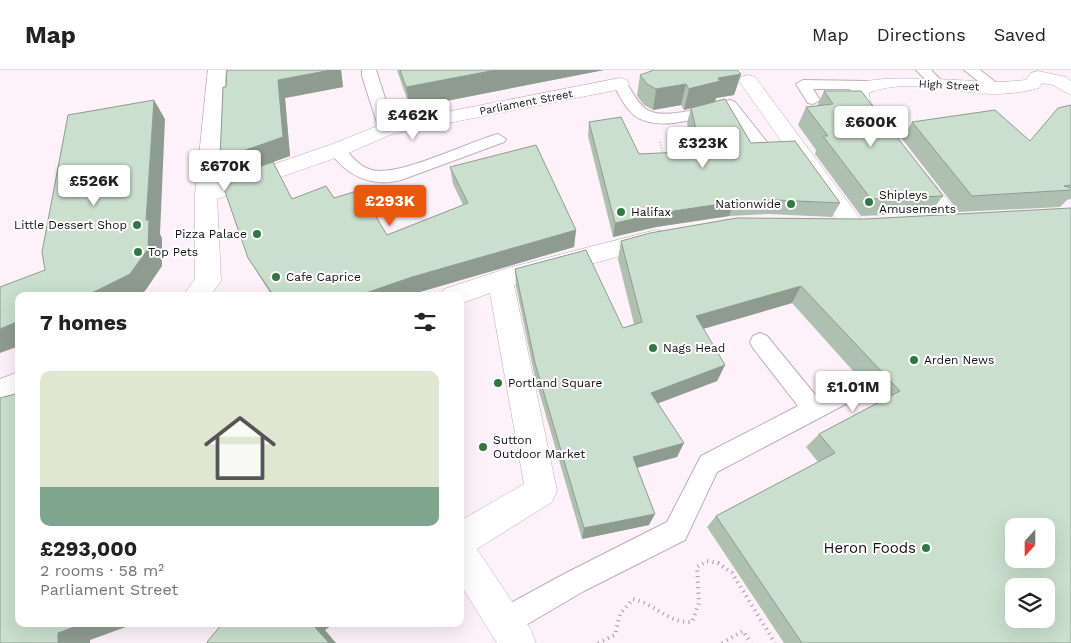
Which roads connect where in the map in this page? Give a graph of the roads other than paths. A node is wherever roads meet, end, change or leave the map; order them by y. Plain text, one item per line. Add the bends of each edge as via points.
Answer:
1 (217, 70) edge
2 (369, 70) edge
3 (924, 70) edge
4 (971, 70) edge
5 (1038, 73) edge
6 (748, 81) dead end
7 (620, 84) joint
8 (938, 84) junction
9 (863, 88) junction
10 (996, 88) junction
11 (1071, 89) edge
12 (813, 100) dead end
13 (386, 129) junction
14 (498, 139) dead end
15 (888, 140) edge
16 (759, 142) edge
17 (337, 150) junction
18 (906, 162) edge
19 (206, 196) junction
20 (824, 226) edge
21 (926, 226) edge
22 (681, 232) edge
23 (500, 280) junction
24 (199, 292) edge
25 (464, 292) edge
26 (760, 342) dead end
27 (15, 385) edge
28 (853, 389) dead end
29 (0, 391) edge
30 (813, 408) junction
31 (464, 554) edge
32 (464, 557) edge
33 (511, 633) edge

1 - 19 street
2 - 13 lane
3 - 8 lane
4 - 10 lane
5 - 10 street, High Street via 1032,84
5 - 11 street
6 - 20 street via 863,227
7 - 13 street, Parliament Street
7 - 16 lane via 637,109 653,118 665,119 730,105
8 - 9 street, High Street via 886,82
8 - 10 street, High Street
9 - 12 lane via 803,84
9 - 15 street via 860,101
13 - 17 street, Parliament Street
14 - 17 lane via 382,178 359,173
17 - 19 street, Parliament Street
18 - 21 street via 962,222
19 - 24 street via 208,281
22 - 23 street
23 - 25 street
23 - 31 street via 541,491
26 - 30 lane
27 - 29 street
28 - 30 lane
30 - 33 lane via 709,464 676,531 575,582
32 - 33 street

